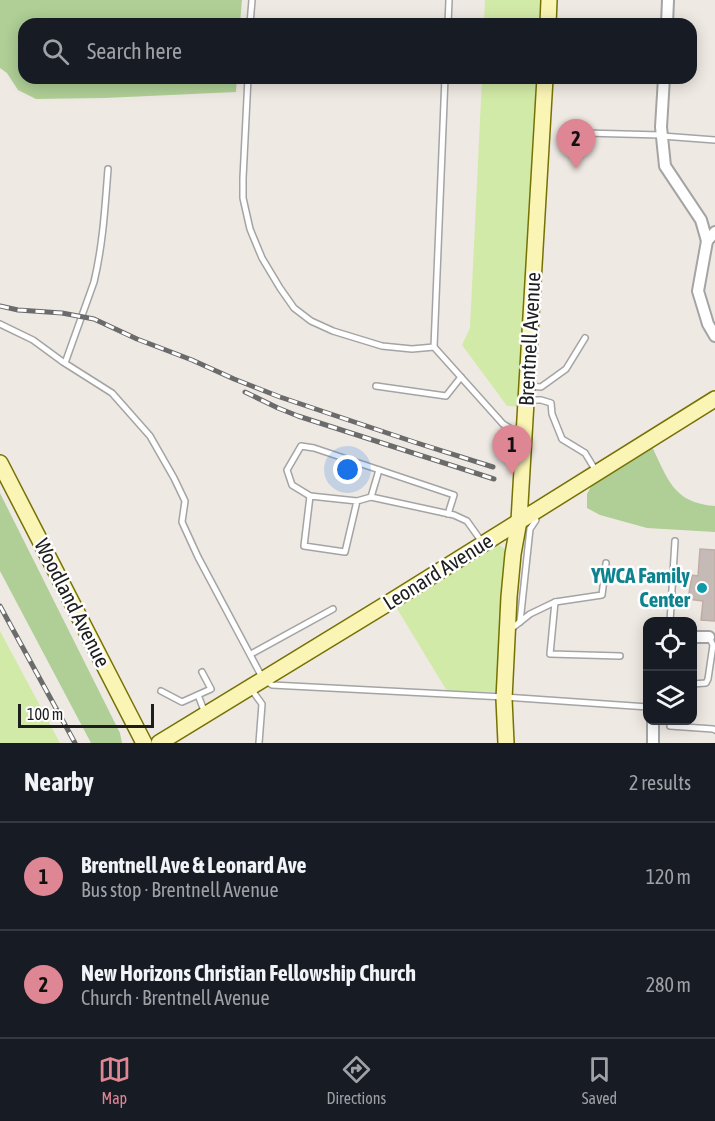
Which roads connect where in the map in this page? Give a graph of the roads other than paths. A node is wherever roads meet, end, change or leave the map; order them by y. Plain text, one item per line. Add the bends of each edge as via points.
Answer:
1 (252, 0) edge
2 (449, 0) edge
3 (549, 0) edge
4 (669, 0) edge
5 (250, 18) edge
6 (448, 18) edge
7 (548, 18) edge
8 (668, 18) edge
9 (248, 84) edge
10 (445, 84) edge
11 (545, 84) edge
12 (664, 84) edge
13 (585, 134) dead end
14 (662, 135) junction
15 (715, 140) edge
16 (108, 169) dead end
17 (715, 232) edge
18 (707, 241) junction
19 (0, 324) edge
20 (715, 336) edge
21 (585, 338) dead end
22 (434, 347) junction
23 (65, 363) junction
24 (461, 377) junction
25 (376, 386) dead end
26 (527, 393) junction
27 (715, 399) edge
28 (524, 437) junction
29 (0, 463) edge
30 (380, 470) junction
31 (597, 472) junction
32 (310, 496) junction
33 (371, 497) junction
34 (357, 501) junction
35 (448, 514) junction
36 (526, 517) junction
37 (675, 541) dead end
38 (483, 544) junction
39 (520, 554) junction
40 (606, 563) dead end
41 (555, 602) junction
42 (333, 609) dead end
43 (670, 617) edge
44 (520, 622) junction
45 (507, 631) junction
46 (697, 637) edge
47 (709, 638) joint
48 (250, 654) junction
49 (620, 656) dead end
50 (202, 672) dead end
51 (257, 683) junction
52 (697, 684) edge
53 (161, 691) dead end
54 (198, 695) junction
55 (504, 697) junction
56 (643, 707) edge
57 (206, 715) junction
58 (653, 725) edge
59 (670, 726) dead end
60 (715, 730) edge
61 (144, 743) edge
62 (159, 743) edge
63 (260, 743) edge
64 (506, 743) edge
65 (653, 743) edge

1 - 5 lane
2 - 6 lane
3 - 7 street
4 - 8 street
9 - 22 lane via 243,198 262,258 294,308 310,321 333,331 382,346
10 - 22 lane
11 - 26 street, Brentnell Avenue
12 - 14 street
13 - 14 lane
14 - 15 lane
14 - 18 street via 665,166 701,220
16 - 23 lane via 97,270
17 - 18 street
18 - 20 street via 698,291
19 - 23 lane via 33,340
21 - 26 lane via 566,369
22 - 24 lane
23 - 48 lane via 112,393 150,435 185,501 182,522 186,531
24 - 25 lane via 446,396
24 - 28 lane via 503,424
26 - 28 street, Brentnell Avenue
26 - 31 lane via 551,403 562,439 585,453
27 - 31 street, Leonard Avenue
28 - 36 street, Brentnell Avenue
29 - 61 street, Woodland Avenue
30 - 32 lane via 301,446 288,470 292,485
30 - 33 lane
30 - 35 lane via 454,495
31 - 36 street, Leonard Avenue
32 - 34 lane
32 - 34 lane via 304,546 345,552
33 - 34 lane
33 - 35 lane
35 - 38 lane via 467,521
36 - 38 street, Leonard Avenue
36 - 39 street, Brentnell Avenue
37 - 43 lane
38 - 51 street, Leonard Avenue
39 - 44 lane
39 - 45 street, Brentnell Avenue
40 - 41 lane via 602,595
41 - 44 lane
41 - 49 lane via 550,654
42 - 48 lane
44 - 45 lane
45 - 55 street, Brentnell Avenue
46 - 47 street
47 - 52 lane via 713,645 708,679
48 - 51 lane
50 - 54 lane via 211,689
51 - 55 lane
51 - 57 street, Leonard Avenue
51 - 63 lane via 262,704
53 - 54 lane via 182,702
54 - 57 lane
55 - 56 lane
55 - 64 street, Brentnell Avenue
57 - 62 street, Leonard Avenue
58 - 65 street
59 - 60 lane

